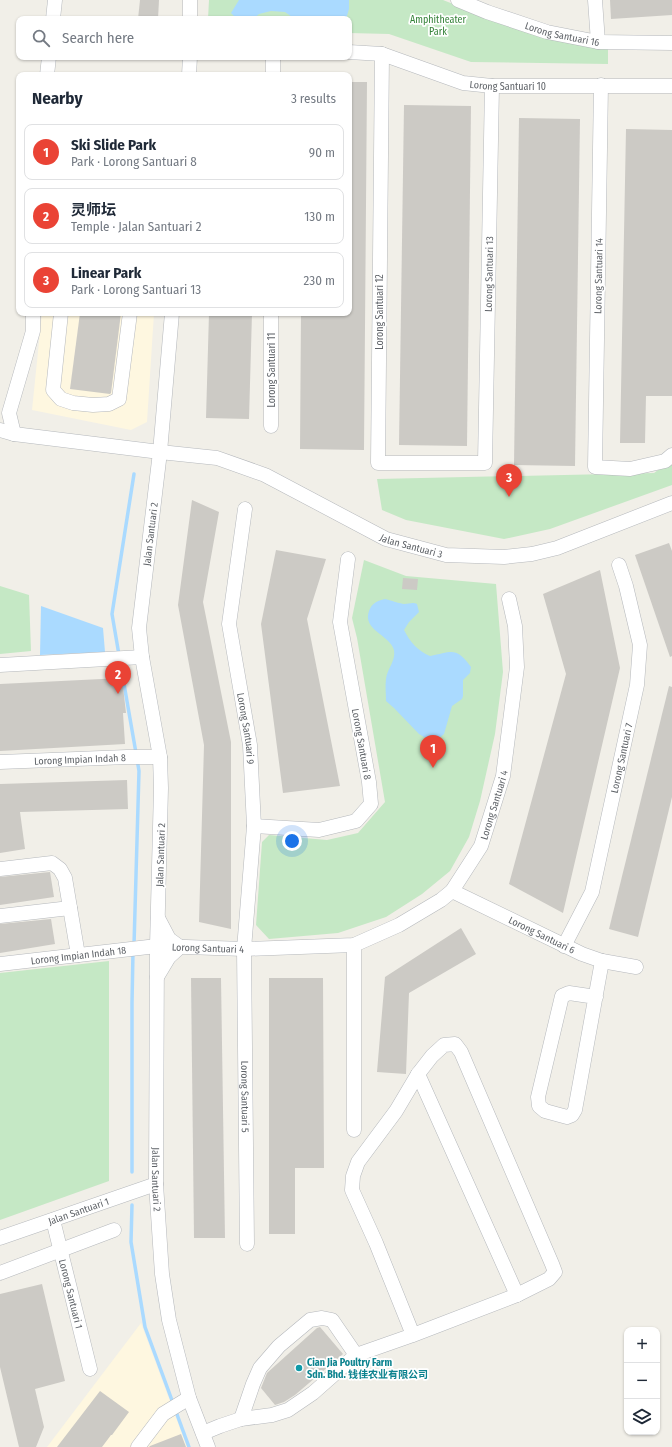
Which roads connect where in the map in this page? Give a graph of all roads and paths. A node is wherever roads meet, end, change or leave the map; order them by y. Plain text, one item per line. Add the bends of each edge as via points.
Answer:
1 (55, 0) edge
2 (190, 0) edge
3 (458, 0) edge
4 (595, 0) edge
5 (487, 6) edge
6 (53, 16) edge
7 (190, 16) edge
8 (598, 42) junction
9 (672, 43) edge
10 (352, 52) edge
11 (382, 54) junction
12 (49, 60) edge
13 (190, 60) edge
14 (274, 60) edge
15 (47, 72) edge
16 (189, 72) edge
17 (273, 72) edge
18 (492, 86) junction
19 (601, 86) junction
20 (672, 86) edge
21 (33, 316) edge
22 (61, 316) edge
23 (130, 316) edge
24 (172, 316) edge
25 (272, 316) edge
26 (271, 426) dead end
27 (0, 430) edge
28 (14, 434) junction
29 (160, 452) junction
30 (672, 455) edge
31 (485, 463) joint
32 (672, 504) edge
33 (245, 509) dead end
34 (348, 559) dead end
35 (620, 566) dead end
36 (509, 599) dead end
37 (137, 658) junction
38 (0, 665) edge
39 (155, 757) junction
40 (0, 762) edge
41 (254, 826) junction
42 (0, 869) edge
43 (452, 891) junction
44 (70, 908) junction
45 (0, 916) edge
46 (157, 917) junction
47 (354, 945) junction
48 (157, 946) junction
49 (564, 946) junction
50 (180, 947) junction
51 (244, 949) junction
52 (78, 955) junction
53 (602, 961) junction
54 (0, 964) edge
55 (636, 967) dead end
56 (157, 978) junction
57 (596, 997) junction
58 (418, 1074) junction
59 (354, 1130) dead end
60 (156, 1184) junction
61 (53, 1220) junction
62 (114, 1230) dead end
63 (0, 1238) edge
64 (247, 1244) dead end
65 (60, 1250) junction
66 (0, 1272) edge
67 (517, 1295) junction
68 (413, 1335) junction
69 (356, 1355) junction
70 (90, 1369) dead end
71 (185, 1400) junction
72 (241, 1419) junction
73 (203, 1433) junction
74 (138, 1447) edge
75 (208, 1447) edge

1 - 6 street
2 - 7 street
3 - 5 street, Lorong Santuari 16
4 - 8 street
5 - 8 street, Lorong Santuari 16 via 547,32
8 - 9 street, Lorong Santuari 16
10 - 11 street, Lorong Santuari 10
11 - 18 street, Lorong Santuari 10 via 463,83
11 - 31 street, Lorong Santuari 12 via 378,463
12 - 15 street
13 - 16 street
14 - 17 street
18 - 19 street, Lorong Santuari 10
18 - 31 street, Lorong Santuari 13
19 - 20 street, Lorong Santuari 10
19 - 30 street, Lorong Santuari 14 via 595,467 630,469 664,462
21 - 28 street via 33,332 8,413
22 - 23 street via 53,390 60,399 93,405 109,404 120,399
24 - 29 street, Jalan Santuari 2
25 - 26 street, Lorong Santuari 11
27 - 28 street, Jalan Santuari 3
28 - 29 street, Jalan Santuari 3
29 - 32 street, Jalan Santuari 3 via 217,458 265,475 386,539 446,555 504,557 532,554 557,548
29 - 37 street, Jalan Santuari 2
33 - 41 street, Lorong Santuari 9 via 229,624 250,744
34 - 41 street, Lorong Santuari 8 via 340,622 371,804 356,821 319,830
35 - 49 street, Lorong Santuari 7 via 640,645 637,685 592,892
36 - 43 street, Lorong Santuari 4 via 515,626 517,667 503,776 481,846
37 - 38 street
37 - 39 street, Jalan Santuari 2
39 - 40 street, Lorong Impian Indah 8
39 - 46 street, Jalan Santuari 2 via 161,788
41 - 51 street, Lorong Santuari 9
42 - 44 street via 52,862 65,878
43 - 47 street, Lorong Santuari 4 via 399,925
43 - 49 street, Lorong Santuari 6
44 - 45 street
44 - 52 street
46 - 48 street, Jalan Santuari 2
46 - 50 street via 169,939
47 - 51 street, Lorong Santuari 4
47 - 59 street
48 - 50 street, Lorong Santuari 4
48 - 52 street, Lorong Impian Indah 18
48 - 56 street, Jalan Santuari 2
49 - 53 street, Lorong Santuari 6
50 - 51 street, Lorong Santuari 4
50 - 56 street via 169,957
51 - 64 street, Lorong Santuari 5
52 - 54 street, Lorong Impian Indah 18
53 - 55 street, Lorong Santuari 6
53 - 57 street
56 - 60 street, Jalan Santuari 2
57 - 57 street via 575,1110 567,1117 544,1111 539,1106 538,1097 562,996 569,993
58 - 67 street
58 - 67 street via 444,1045 455,1044 461,1052 555,1272 549,1279
58 - 68 street via 396,1111 358,1162 352,1190
60 - 61 street, Jalan Santuari 1
60 - 71 street, Jalan Santuari 2 via 162,1274
61 - 63 street, Jalan Santuari 1
61 - 65 street, Lorong Santuari 1
62 - 65 street
65 - 66 street
65 - 70 street, Lorong Santuari 1
67 - 68 street
68 - 69 street
69 - 72 street via 313,1393 288,1410 272,1416
69 - 72 street via 332,1320 310,1320 280,1346 260,1368
71 - 73 street, Jalan Santuari 2
71 - 74 street via 163,1414
72 - 73 street
73 - 75 street, Jalan Santuari 2

